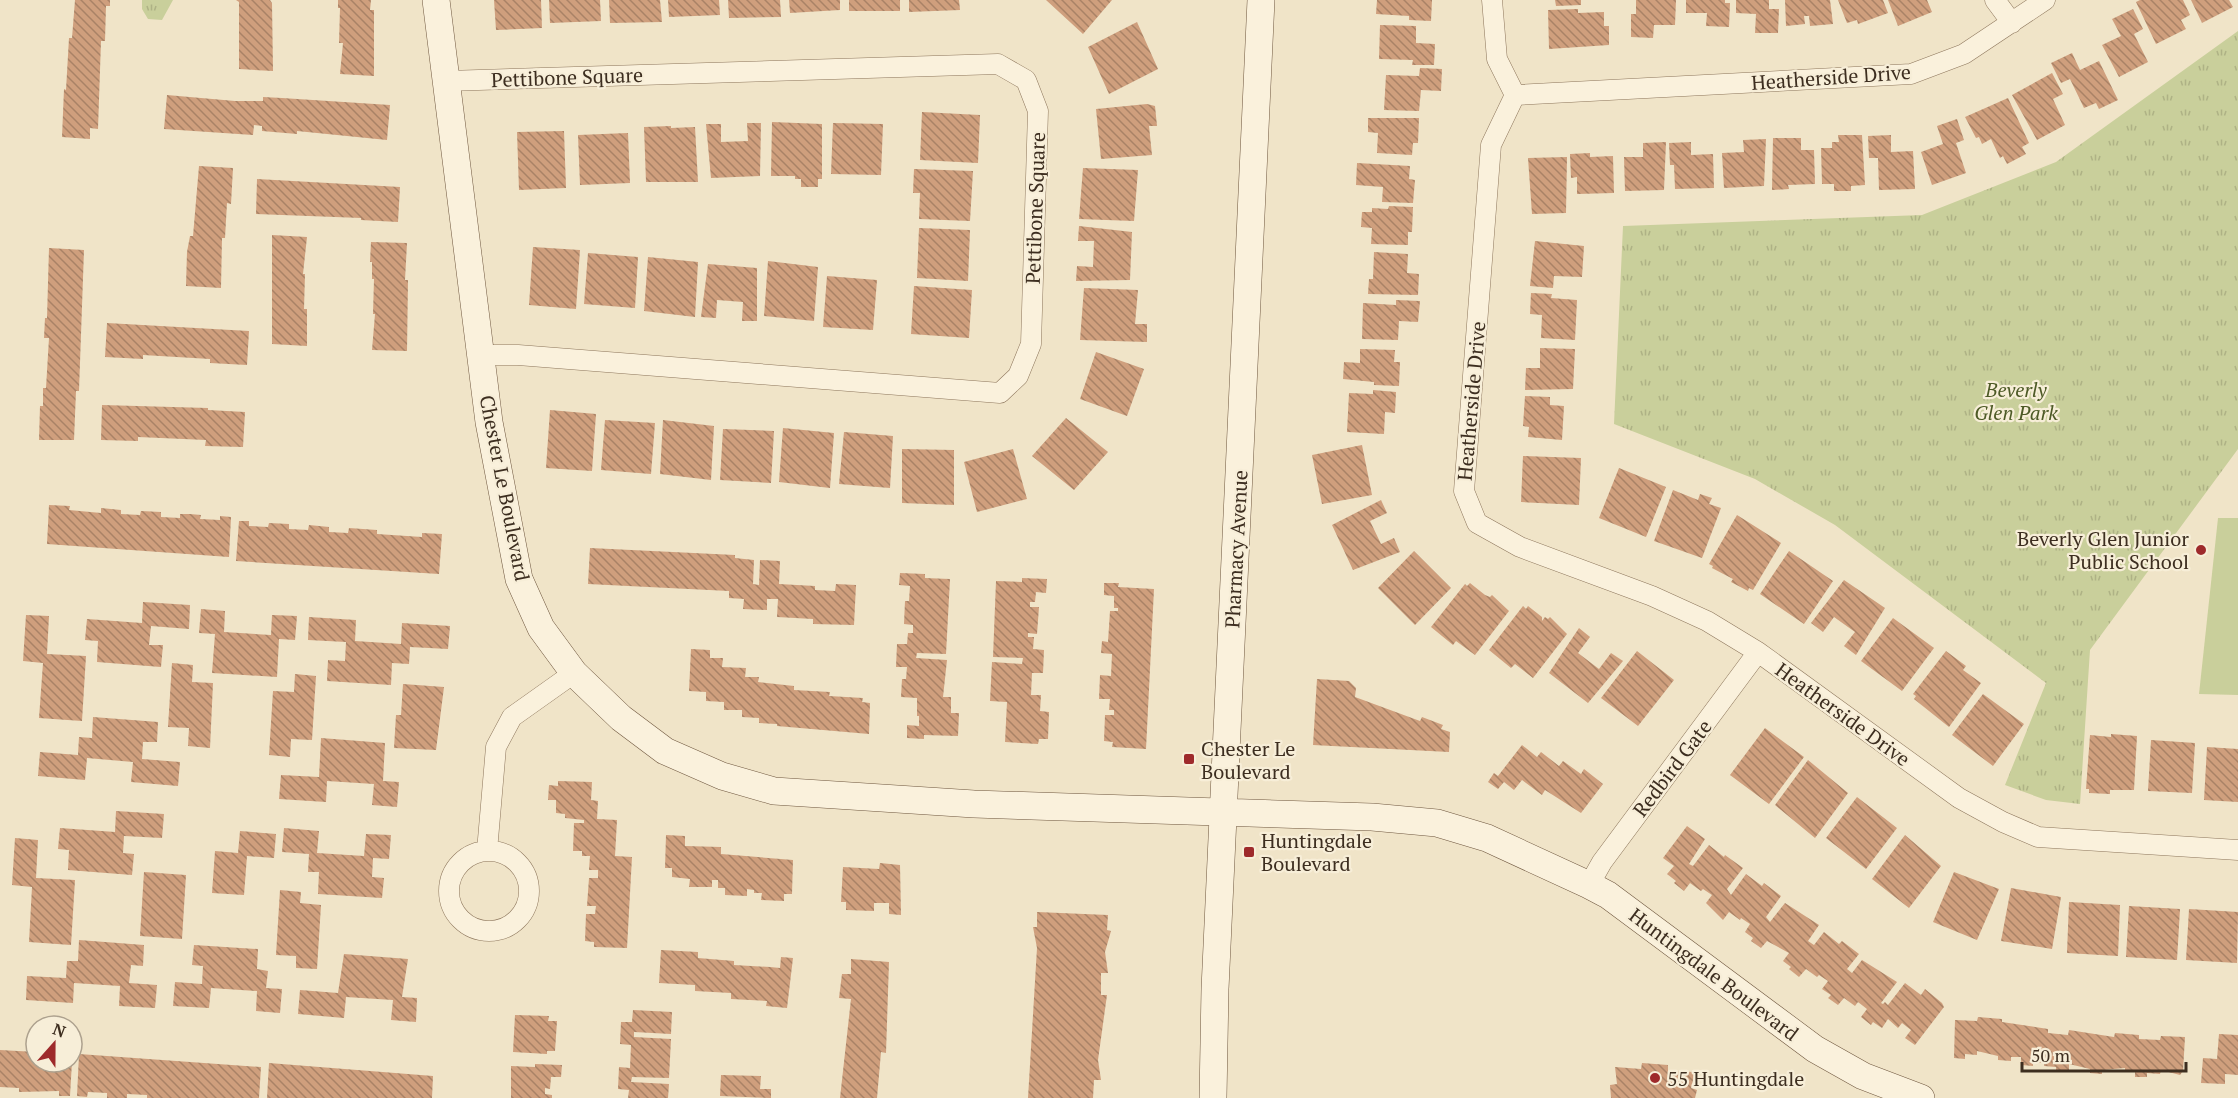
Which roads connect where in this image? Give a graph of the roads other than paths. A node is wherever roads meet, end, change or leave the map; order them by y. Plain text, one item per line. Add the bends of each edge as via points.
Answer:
1 (436, 0) edge
2 (1261, 0) edge
3 (1492, 0) edge
4 (1995, 0) edge
5 (2045, 0) edge
6 (2012, 23) junction
7 (447, 81) junction
8 (1515, 94) junction
9 (482, 356) junction
10 (1758, 652) junction
11 (574, 674) junction
12 (1224, 812) junction
13 (2238, 850) edge
14 (487, 851) junction
15 (1589, 885) junction
16 (1213, 1098) edge
17 (1921, 1098) edge

1 - 7 street, Chester Le Boulevard
2 - 12 street, Pharmacy Avenue
3 - 8 street via 1497,59
4 - 6 street
5 - 6 street, Heatherside Drive
6 - 8 street, Heatherside Drive via 1964,54 1911,74
7 - 9 street, Chester Le Boulevard
7 - 9 street, Pettibone Square via 998,64 1026,80 1038,111 1031,344 1018,376 1000,393 518,355
8 - 10 street, Heatherside Drive via 1491,145 1464,491 1478,523 1520,546 1652,596 1707,621
9 - 11 street, Chester Le Boulevard via 489,422 519,579 542,628
10 - 13 street, Heatherside Drive via 1959,798 2038,837
10 - 15 street, Redbird Gate
11 - 12 street, Chester Le Boulevard via 621,718 666,751 722,776 774,791 974,804
11 - 14 street via 512,717 496,747
12 - 15 street, Huntingdale Boulevard via 1437,823 1487,838
12 - 16 street, Pharmacy Avenue
14 - 14 street via 458,865 449,887 455,911 473,927 500,929 521,915 527,904 527,878 512,858
15 - 17 street, Huntingdale Boulevard via 1608,895 1815,1049 1863,1076

